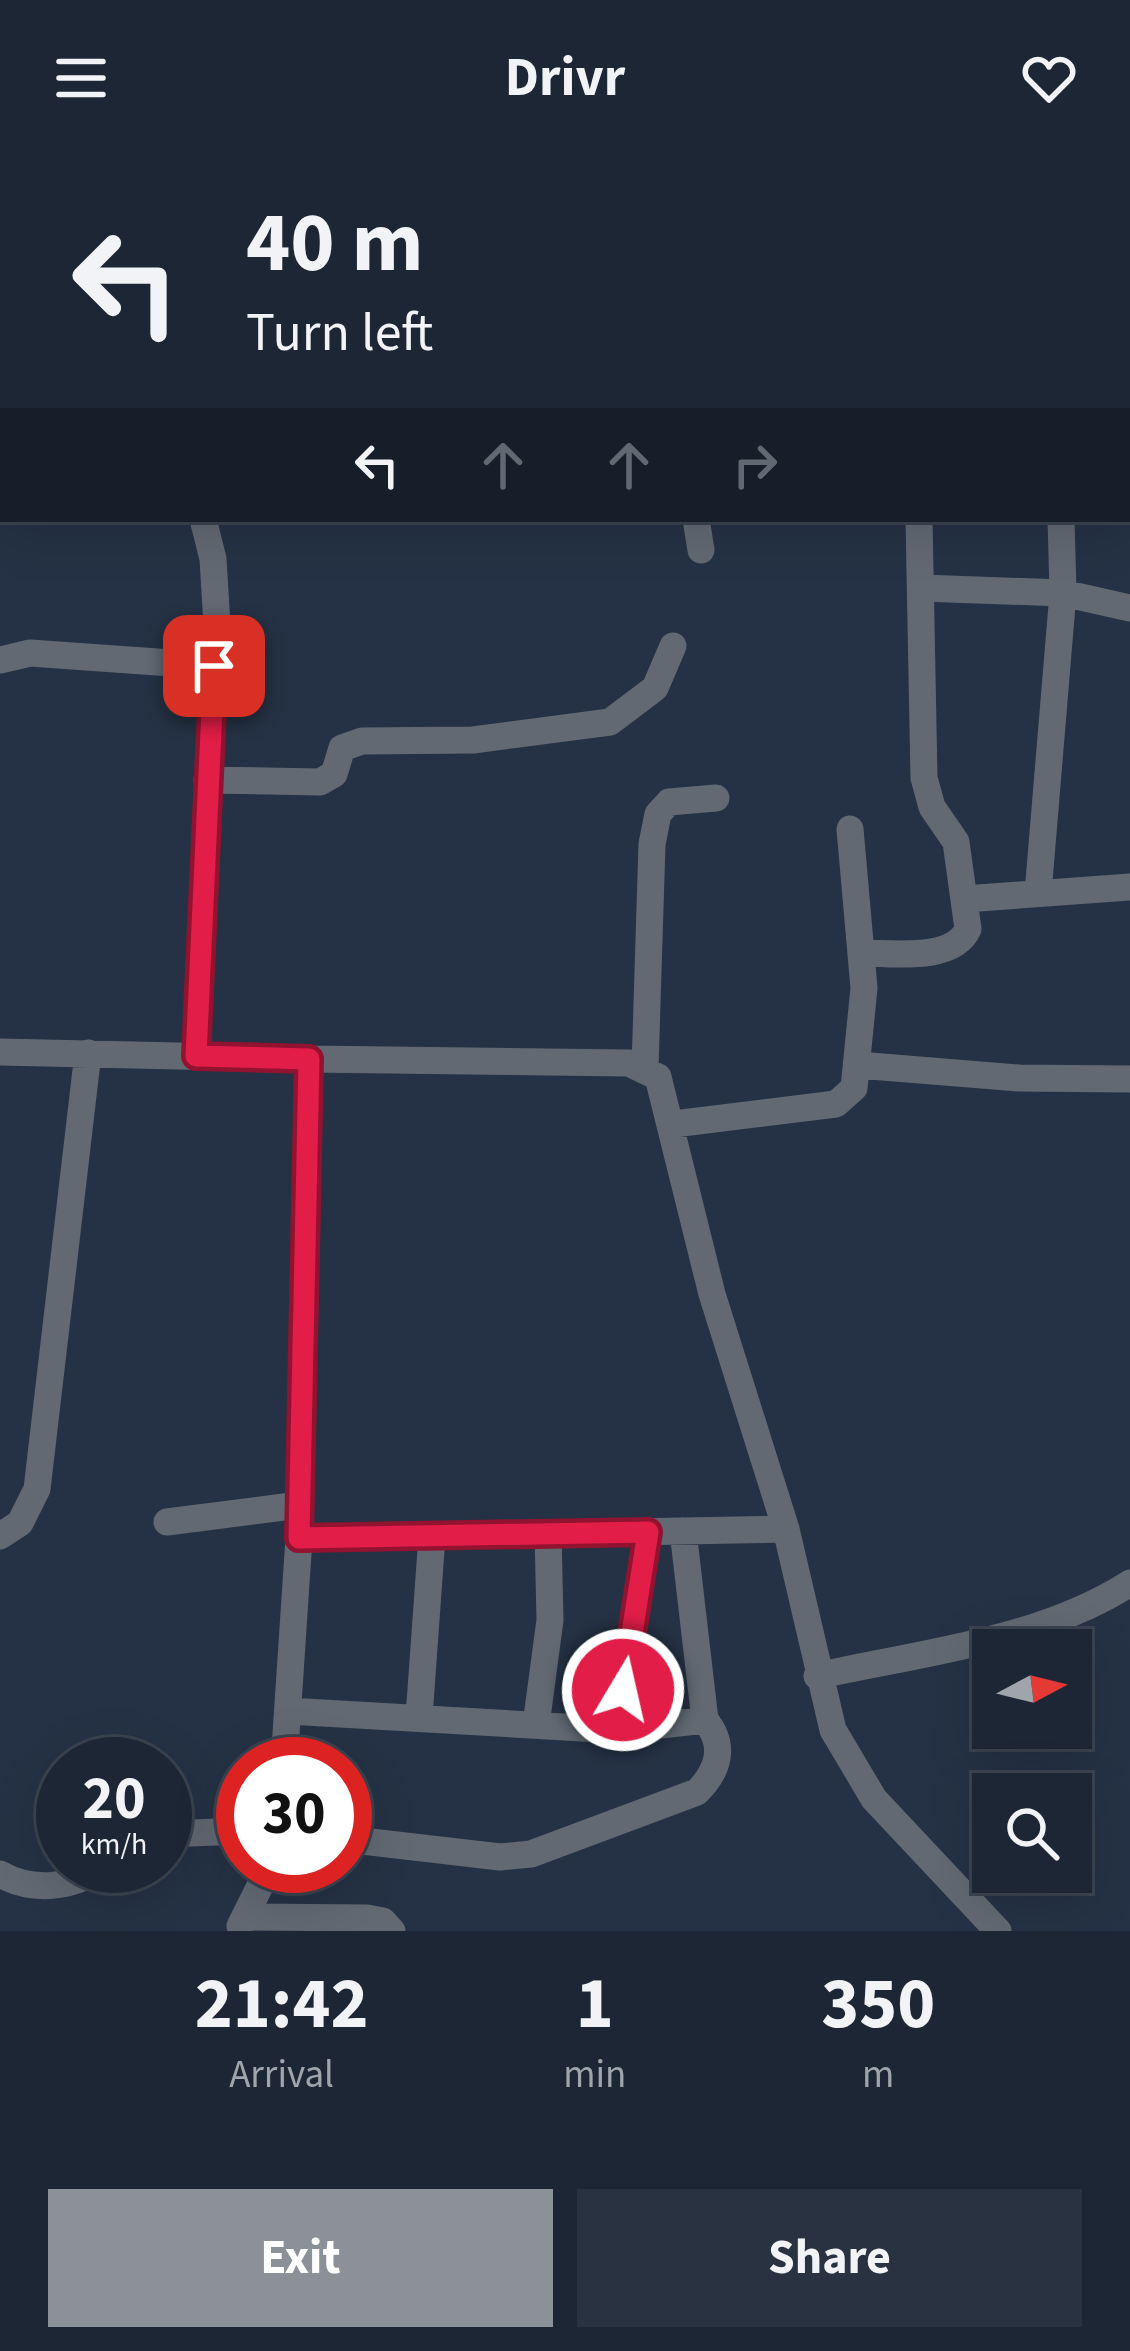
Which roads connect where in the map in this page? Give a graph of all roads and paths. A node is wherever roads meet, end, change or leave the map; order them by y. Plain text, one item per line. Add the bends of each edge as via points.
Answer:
1 (204, 522) edge
2 (696, 522) edge
3 (920, 522) edge
4 (1061, 522) edge
5 (701, 550) dead end
6 (921, 588) junction
7 (1063, 593) junction
8 (1130, 608) edge
9 (674, 646) dead end
10 (0, 660) edge
11 (214, 666) junction
12 (207, 780) junction
13 (716, 798) dead end
14 (850, 829) dead end
15 (1130, 887) edge
16 (1038, 893) junction
17 (965, 899) junction
18 (863, 953) junction
19 (0, 1052) edge
20 (88, 1053) junction
21 (196, 1056) junction
22 (309, 1059) junction
23 (858, 1065) junction
24 (645, 1068) junction
25 (1130, 1079) edge
26 (674, 1124) junction
27 (299, 1505) junction
28 (167, 1522) dead end
29 (786, 1529) junction
30 (683, 1531) junction
31 (648, 1532) junction
32 (548, 1533) junction
33 (0, 1536) edge
34 (432, 1536) junction
35 (299, 1538) junction
36 (1130, 1582) edge
37 (817, 1676) junction
38 (288, 1711) junction
39 (419, 1717) junction
40 (705, 1720) junction
41 (536, 1725) junction
42 (616, 1730) junction
43 (286, 1737) edge
44 (372, 1842) edge
45 (0, 1874) edge
46 (36, 1884) edge
47 (257, 1893) edge
48 (242, 1924) edge
49 (392, 1931) edge
50 (998, 1931) edge

1 - 11 street via 213,559
2 - 5 street
3 - 6 street
4 - 7 street
6 - 7 street
6 - 17 street via 924,778 956,842
7 - 8 street
7 - 16 street
9 - 12 street via 655,688 610,722 473,740 362,741 342,748 334,775 320,782
10 - 11 street via 30,653
11 - 12 street
12 - 21 street
13 - 24 street via 669,802 658,814
14 - 18 street
15 - 16 street
16 - 17 street
17 - 18 street via 968,929 952,947
18 - 23 street
19 - 20 street
20 - 21 street
20 - 33 street via 37,1489 20,1523
21 - 22 street
22 - 24 street
22 - 27 street
23 - 25 street
23 - 26 street via 854,1088 836,1104
24 - 26 street via 658,1077
26 - 29 street via 712,1294
27 - 28 street
27 - 35 street
29 - 30 street
29 - 37 street
30 - 31 street
30 - 40 street
31 - 32 street
31 - 42 street
32 - 34 street
32 - 41 street via 550,1620
34 - 35 street
34 - 39 street
35 - 38 street
36 - 37 street via 1003,1634
37 - 50 street via 833,1730 874,1799
38 - 39 street
38 - 43 street
39 - 41 street
40 - 42 street
40 - 44 street via 719,1753 697,1792 578,1840 500,1856
41 - 42 street
45 - 46 street
47 - 48 street
48 - 49 street via 367,1918

